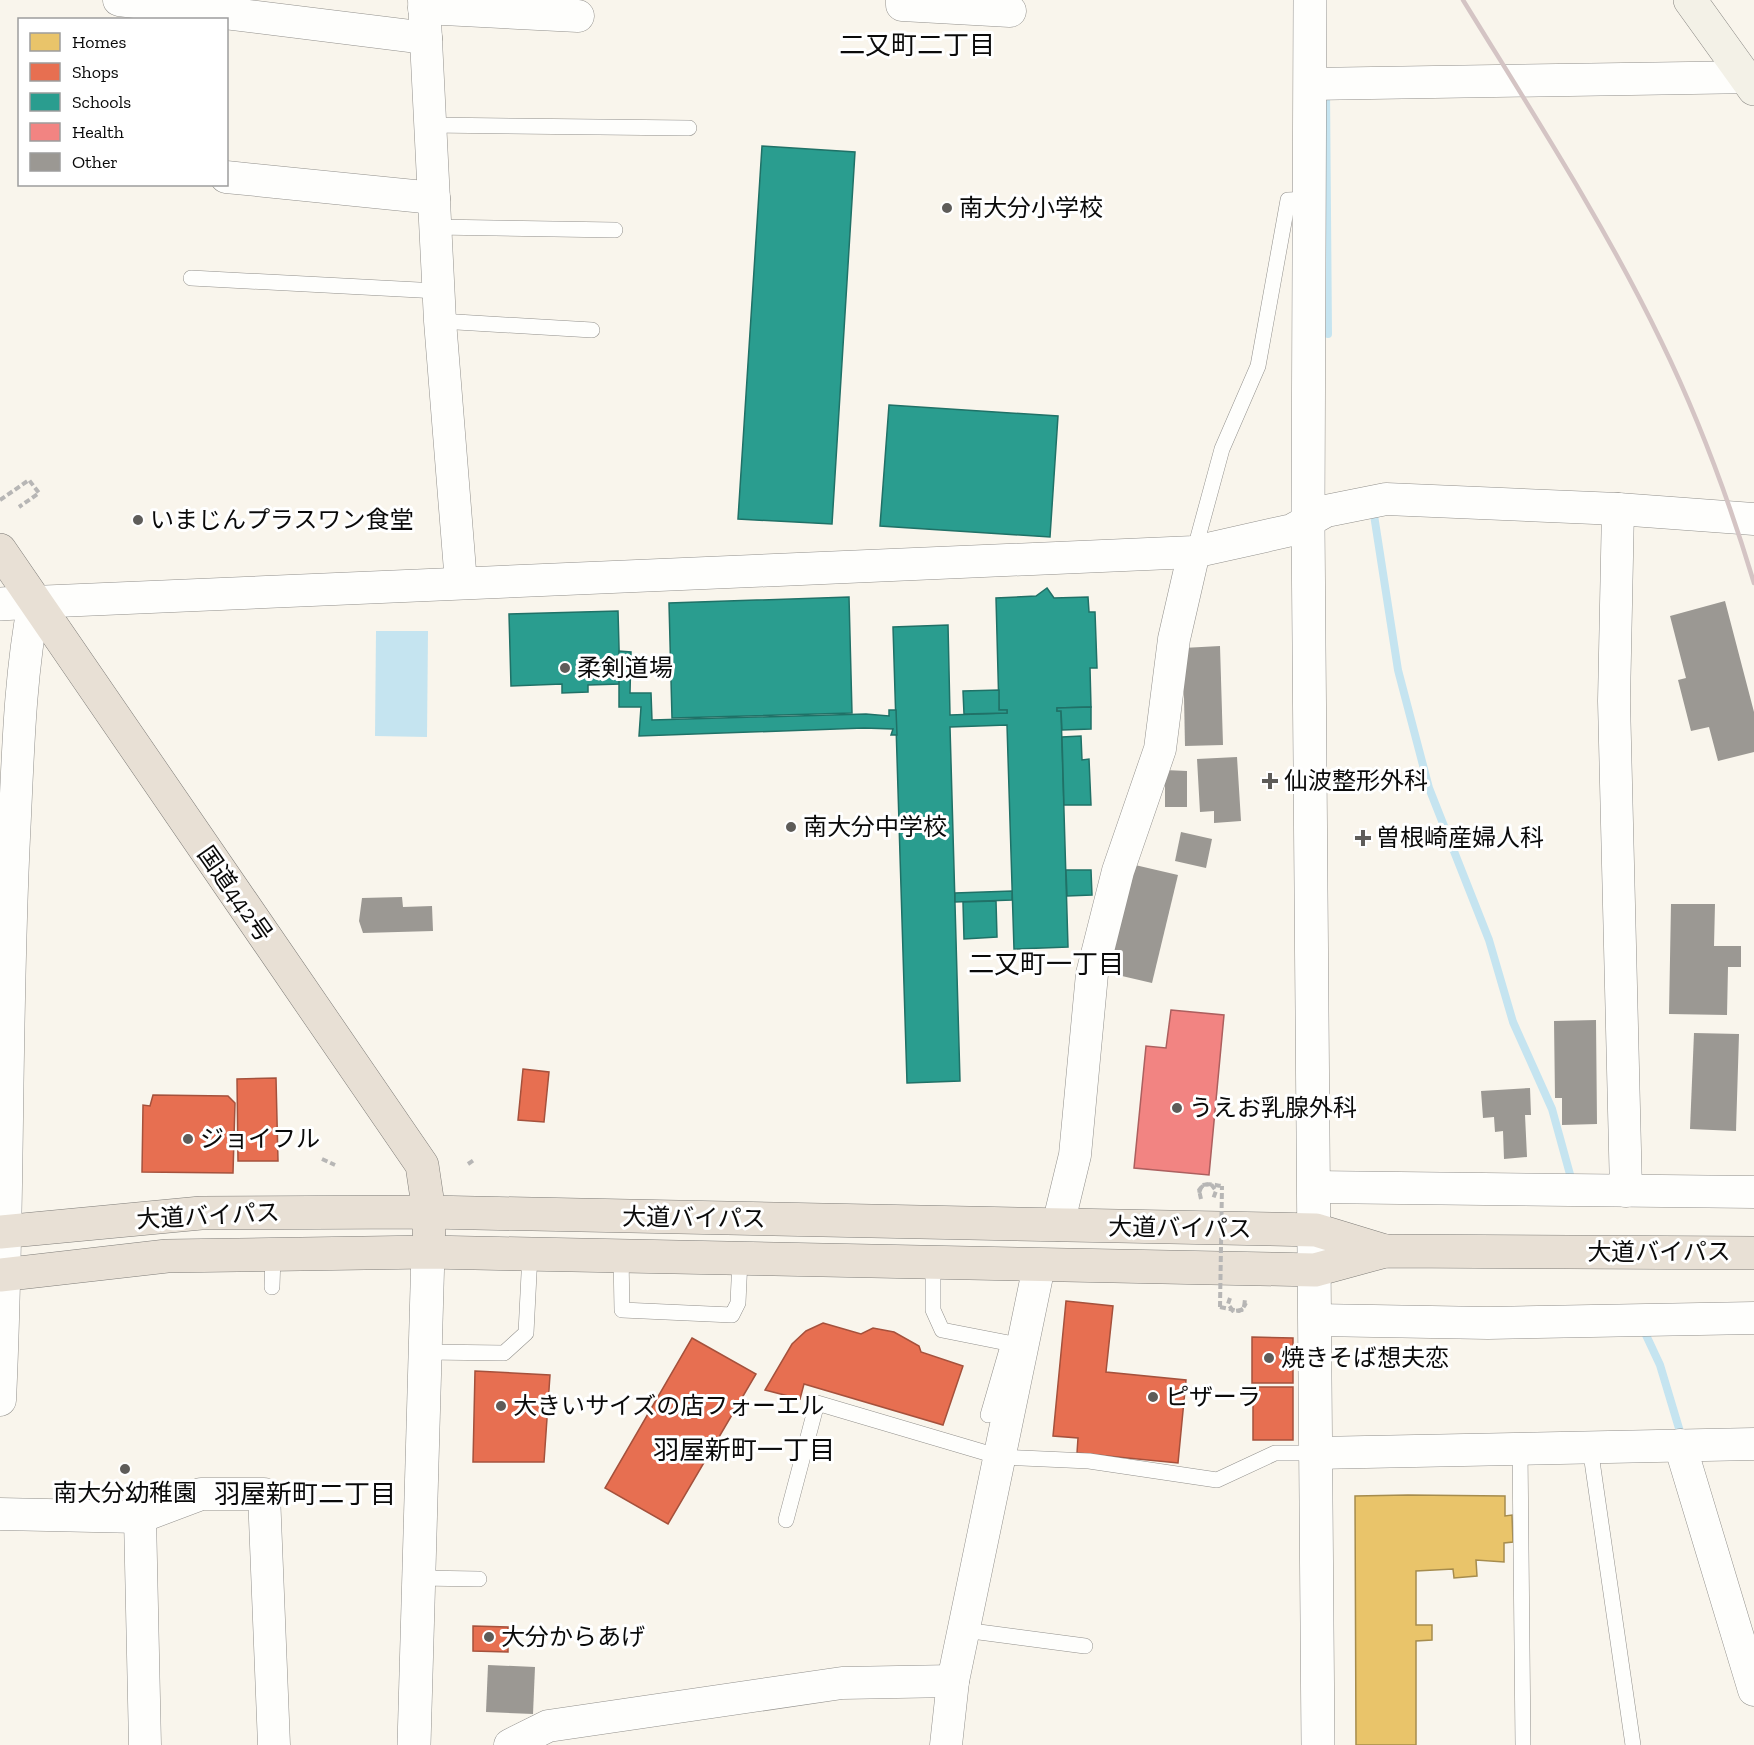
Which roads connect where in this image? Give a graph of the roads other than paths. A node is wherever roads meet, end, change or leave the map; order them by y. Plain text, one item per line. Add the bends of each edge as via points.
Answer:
1 (119, 0) edge
2 (902, 0) edge
3 (1310, 0) edge
4 (1690, 0) edge
5 (1010, 11) dead end
6 (425, 15) edge
7 (578, 16) dead end
8 (1751, 81) edge
9 (1310, 84) junction
10 (430, 125) junction
11 (689, 128) dead end
12 (228, 177) edge
13 (1311, 199) junction
14 (434, 212) junction
15 (615, 231) dead end
16 (191, 278) dead end
17 (438, 291) junction
18 (440, 321) junction
19 (592, 330) dead end
20 (1618, 509) junction
21 (1754, 519) edge
22 (1308, 520) junction
23 (0, 550) edge
24 (1194, 552) junction
25 (461, 583) junction
26 (34, 603) junction
27 (0, 604) edge
28 (1315, 1187) junction
29 (1626, 1191) junction
30 (1754, 1192) edge
31 (429, 1212) junction
32 (1058, 1225) junction
33 (1316, 1230) junction
34 (3, 1232) edge
35 (1385, 1251) junction
36 (428, 1252) junction
37 (1754, 1253) edge
38 (530, 1254) junction
39 (273, 1255) junction
40 (621, 1256) junction
41 (740, 1259) junction
42 (933, 1263) junction
43 (1039, 1266) junction
44 (1316, 1270) junction
45 (3, 1275) edge
46 (272, 1287) dead end
47 (1754, 1318) edge
48 (1316, 1320) junction
49 (1016, 1345) junction
50 (427, 1352) junction
51 (0, 1392) edge
52 (0, 1400) edge
53 (988, 1414) dead end
54 (1754, 1443) edge
55 (1680, 1445) junction
56 (1590, 1447) junction
57 (1520, 1449) junction
58 (1316, 1453) junction
59 (1000, 1457) junction
60 (0, 1514) edge
61 (140, 1517) junction
62 (786, 1520) dead end
63 (420, 1578) junction
64 (479, 1579) dead end
65 (964, 1630) junction
66 (1085, 1646) dead end
67 (953, 1681) junction
68 (1754, 1690) edge
69 (145, 1745) edge
70 (274, 1745) edge
71 (414, 1745) edge
72 (510, 1745) edge
73 (946, 1745) edge
74 (1318, 1745) edge
75 (1523, 1745) edge
76 (1633, 1745) edge

1 - 6 street
2 - 5 street via 902,5
3 - 9 street
4 - 8 main road
6 - 7 street
6 - 10 street
8 - 9 street
9 - 13 street
10 - 11 lane
10 - 14 street
12 - 14 street
13 - 22 street
13 - 24 lane via 1288,200 1258,366 1222,449
14 - 15 lane
14 - 17 street
16 - 17 lane
17 - 18 street
18 - 19 lane
18 - 25 street
20 - 21 street
20 - 22 street via 1386,499 1326,510
20 - 29 street via 1614,701
22 - 24 street via 1292,530
22 - 28 street
23 - 26 highway, 国道442号
24 - 25 street
24 - 32 street via 1174,639 1160,749 1118,870 1092,974 1075,1155
25 - 26 street
26 - 27 street
26 - 31 highway, 国道442号 via 422,1165
26 - 34 street via 23,660 11,892
28 - 29 street
28 - 33 street
29 - 30 street
31 - 32 highway, 大道バイパス
31 - 34 highway, 大道バイパス via 201,1213
31 - 36 highway, 国道442号
32 - 33 highway, 大道バイパス
33 - 35 highway, 大道バイパス
33 - 44 street
34 - 45 street
35 - 37 highway, 大道バイパス
35 - 44 highway, 大道バイパス
36 - 38 highway, 大道バイパス
36 - 39 highway, 大道バイパス
36 - 50 street
38 - 40 highway, 大道バイパス
38 - 50 lane via 526,1333 504,1353
39 - 45 highway, 大道バイパス via 167,1256
39 - 46 lane
40 - 41 highway, 大道バイパス
40 - 41 lane via 622,1310 732,1315 738,1303
41 - 42 highway, 大道バイパス
42 - 43 highway, 大道バイパス
42 - 49 lane via 933,1310 942,1330
43 - 44 highway, 大道バイパス
43 - 49 street
44 - 48 street
45 - 51 street
47 - 48 street via 1512,1323
48 - 58 street
49 - 53 lane
49 - 59 street
50 - 63 street
51 - 52 street
54 - 55 street
55 - 56 street
55 - 68 street
56 - 57 street
56 - 76 lane
57 - 58 street
57 - 75 lane
58 - 59 lane via 1275,1453 1217,1480 1089,1461
58 - 74 street
59 - 62 lane via 817,1402
59 - 65 street
60 - 61 street
61 - 69 street
61 - 70 street via 201,1494 264,1494
63 - 64 lane
63 - 71 street
65 - 66 lane
65 - 67 street
67 - 72 street via 842,1683 548,1726
67 - 73 street

